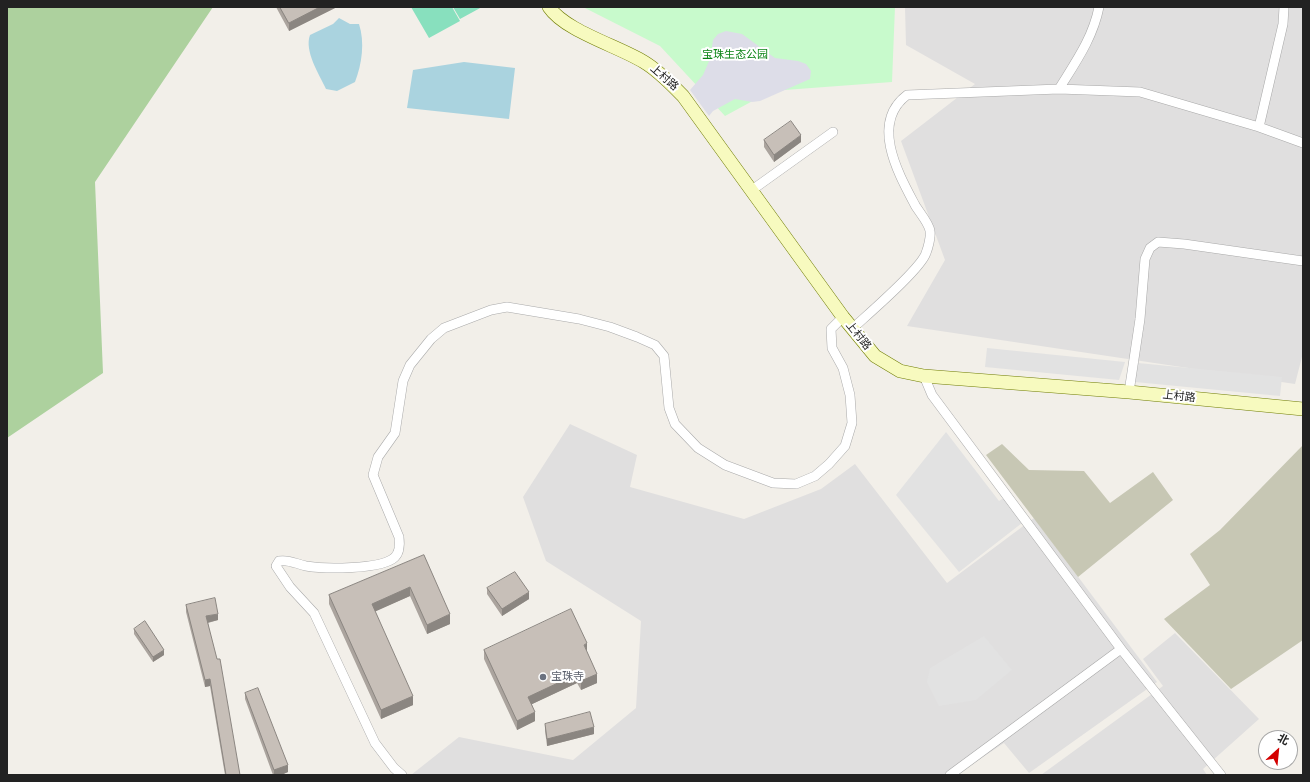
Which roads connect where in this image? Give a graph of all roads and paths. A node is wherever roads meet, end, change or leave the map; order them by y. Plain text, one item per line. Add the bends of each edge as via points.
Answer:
1 (549, 7) edge
2 (1099, 7) edge
3 (1284, 7) edge
4 (1059, 89) junction
5 (1259, 127) junction
6 (833, 132) dead end
7 (1303, 143) edge
8 (752, 190) junction
9 (1303, 261) edge
10 (843, 317) junction
11 (852, 329) junction
12 (924, 376) junction
13 (1129, 392) junction
14 (1303, 410) edge
15 (1121, 649) junction
16 (402, 775) edge
17 (950, 775) edge
18 (1221, 775) edge

1 - 8 street, 上村路 via 568,24 644,62 660,73 683,96
2 - 4 street via 1085,47
3 - 5 street via 1284,24
4 - 5 street via 1140,92
4 - 11 street via 907,95 898,102 891,113 888,134 890,149 914,204 930,231 926,253 918,266
5 - 7 street
6 - 8 street
8 - 10 street, 上村路
9 - 13 street via 1184,244 1158,242 1150,248 1145,259 1140,319
10 - 11 street, 上村路
10 - 16 street via 831,329 832,348 843,368 850,395 852,423 845,446 830,464 814,476 796,484 773,483 725,465 698,448 675,424 669,408 664,356 655,346 637,337 579,319 507,307 459,321 444,328 431,339 410,365 403,381 395,433 378,457 373,475 399,537 400,548 394,558 375,566 328,568 305,566 285,559 279,561 276,566 290,587 314,613 375,743
11 - 12 street, 上村路 via 875,356 900,371
12 - 13 street, 上村路
12 - 15 street via 932,394
13 - 14 street, 上村路
15 - 17 street
15 - 18 street

